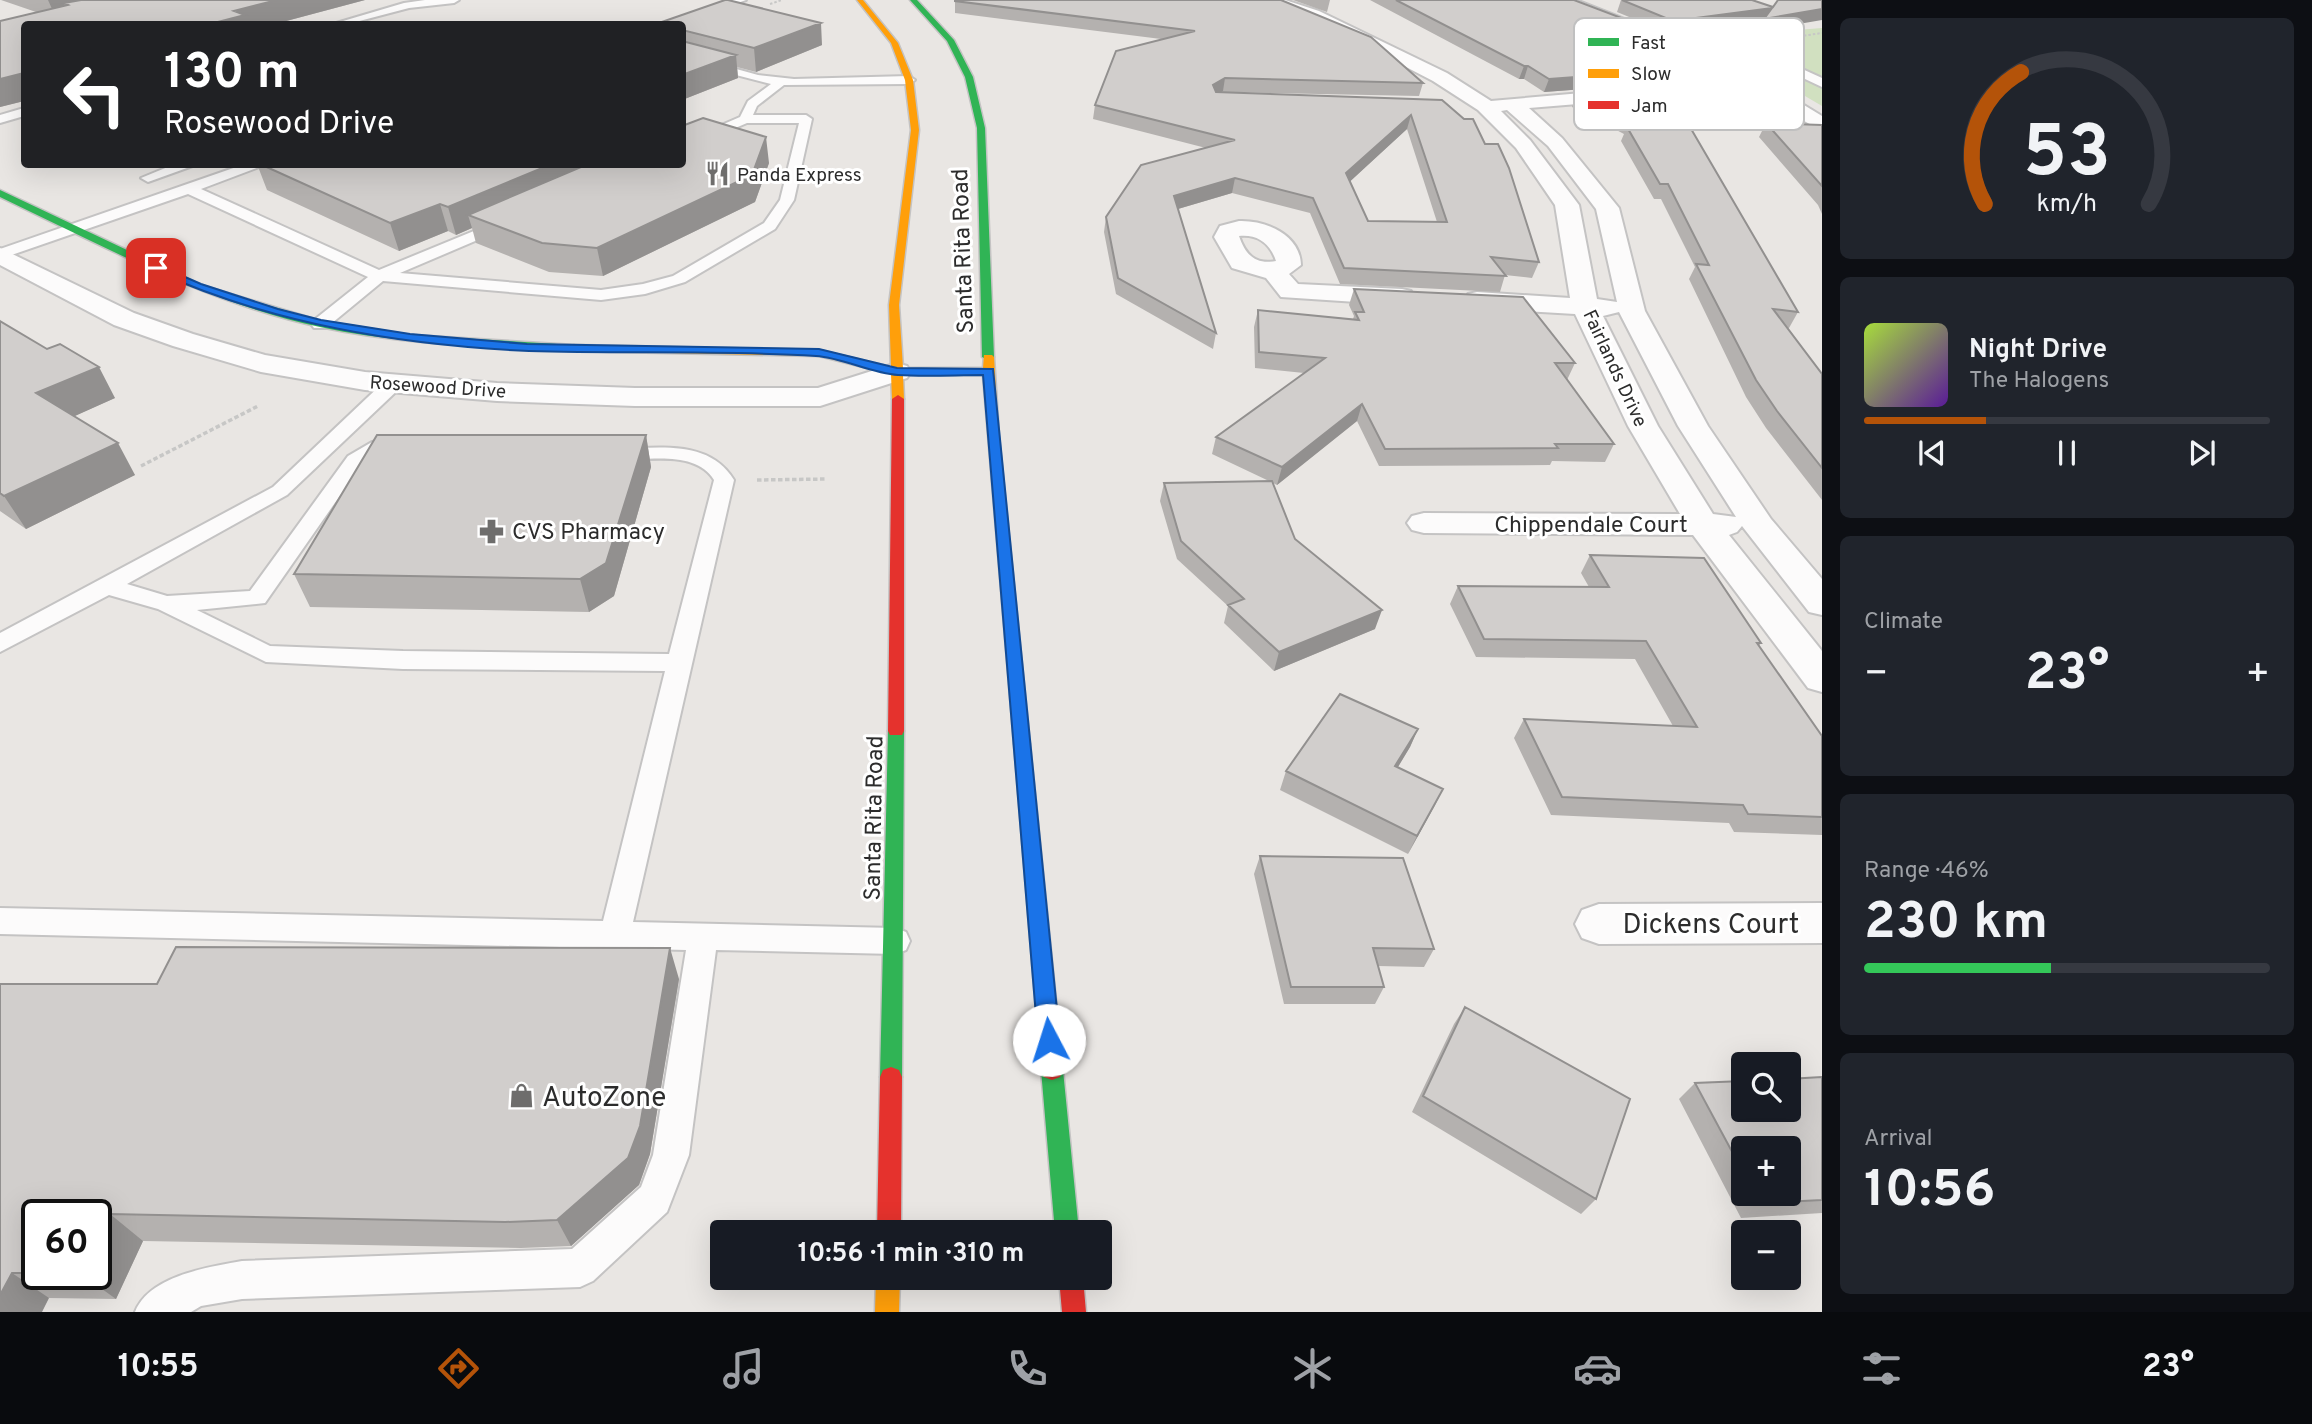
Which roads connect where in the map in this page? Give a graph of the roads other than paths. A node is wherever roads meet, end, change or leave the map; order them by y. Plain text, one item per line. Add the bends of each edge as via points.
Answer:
1 (454, 0) edge
2 (741, 0) edge
3 (860, 0) edge
4 (913, 0) edge
5 (1269, 0) edge
6 (1304, 0) edge
7 (1560, 0) edge
8 (1621, 4) dead end
9 (1584, 8) junction
10 (1608, 18) edge
11 (349, 21) edge
12 (679, 21) edge
13 (686, 58) edge
14 (1804, 74) edge
15 (909, 80) junction
16 (782, 81) junction
17 (1822, 83) edge
18 (1574, 99) edge
19 (1513, 104) junction
20 (1443, 105) edge
21 (1485, 106) junction
22 (21, 113) edge
23 (1804, 114) edge
24 (0, 119) edge
25 (745, 119) junction
26 (1822, 125) edge
27 (686, 145) edge
28 (179, 168) edge
29 (249, 168) edge
30 (148, 178) dead end
31 (189, 189) junction
32 (0, 193) edge
33 (519, 217) edge
34 (73, 229) junction
35 (0, 255) edge
36 (1273, 270) dead end
37 (379, 276) junction
38 (1424, 298) edge
39 (1451, 299) edge
40 (1586, 306) junction
41 (1632, 311) junction
42 (320, 324) junction
43 (989, 371) junction
44 (897, 372) junction
45 (394, 383) junction
46 (423, 448) edge
47 (596, 455) edge
48 (1424, 523) dead end
49 (1703, 525) junction
50 (1759, 526) junction
51 (106, 586) junction
52 (1822, 603) edge
53 (166, 604) junction
54 (2, 640) edge
55 (679, 663) junction
56 (1822, 677) edge
57 (0, 921) edge
58 (1822, 923) edge
59 (1599, 924) dead end
60 (615, 934) junction
61 (703, 936) junction
62 (895, 941) junction
63 (889, 1220) edge
64 (1066, 1220) edge
65 (888, 1290) edge
66 (1072, 1290) edge
67 (154, 1312) edge
68 (887, 1312) edge
69 (1074, 1312) edge

1 - 11 lane via 408,5
2 - 12 lane
3 - 15 main road, Santa Rita Road via 894,43
4 - 43 main road, Santa Rita Road via 950,40 969,77 981,128
5 - 21 street, Fairlands Drive via 1360,36 1440,76
6 - 19 street, Fairlands Drive via 1375,28
7 - 9 street
8 - 9 street
9 - 10 street
13 - 16 lane
14 - 17 lane
15 - 16 lane
15 - 44 main road, Santa Rita Road via 915,130 894,305
16 - 25 lane via 752,104
18 - 19 street
19 - 21 street
19 - 41 street, Fairlands Drive via 1555,142 1606,208
20 - 21 street
21 - 40 street, Fairlands Drive via 1522,144 1567,205
22 - 24 lane
23 - 26 street
25 - 27 lane
25 - 37 lane via 806,120 787,200 770,226 679,279 601,295
28 - 30 lane
29 - 31 lane
31 - 34 lane
31 - 37 lane
32 - 34 main road, Rosewood Drive
33 - 37 lane
34 - 35 lane
34 - 42 main road, Rosewood Drive via 197,286
35 - 45 street, Rosewood Drive via 124,319 183,340 261,363
36 - 38 street via 1290,291
37 - 42 lane
39 - 40 street
40 - 41 street
40 - 49 street, Fairlands Drive via 1643,426
41 - 50 street, Fairlands Drive via 1693,426
42 - 44 main road, Rosewood Drive via 410,338 527,347 819,353
43 - 44 main road, Rosewood Drive
43 - 64 main road, Santa Rita Road
44 - 45 street, Rosewood Drive via 820,397 635,397
44 - 62 main road, Santa Rita Road
45 - 51 lane via 280,491
46 - 53 lane via 379,446 355,460 257,598
47 - 55 lane via 699,457 721,471 722,492
48 - 49 street, Chippendale Court
49 - 50 street, Chippendale Court
49 - 56 street, Fairlands Drive
50 - 52 street, Fairlands Drive
51 - 53 lane
51 - 54 lane
53 - 55 lane via 266,653 404,660
55 - 60 lane
57 - 60 lane
58 - 59 street, Dickens Court
60 - 61 lane
61 - 62 lane
61 - 67 lane via 671,1155 654,1199 580,1268 242,1280 196,1288
62 - 63 main road, Santa Rita Road
65 - 68 main road
66 - 69 main road

